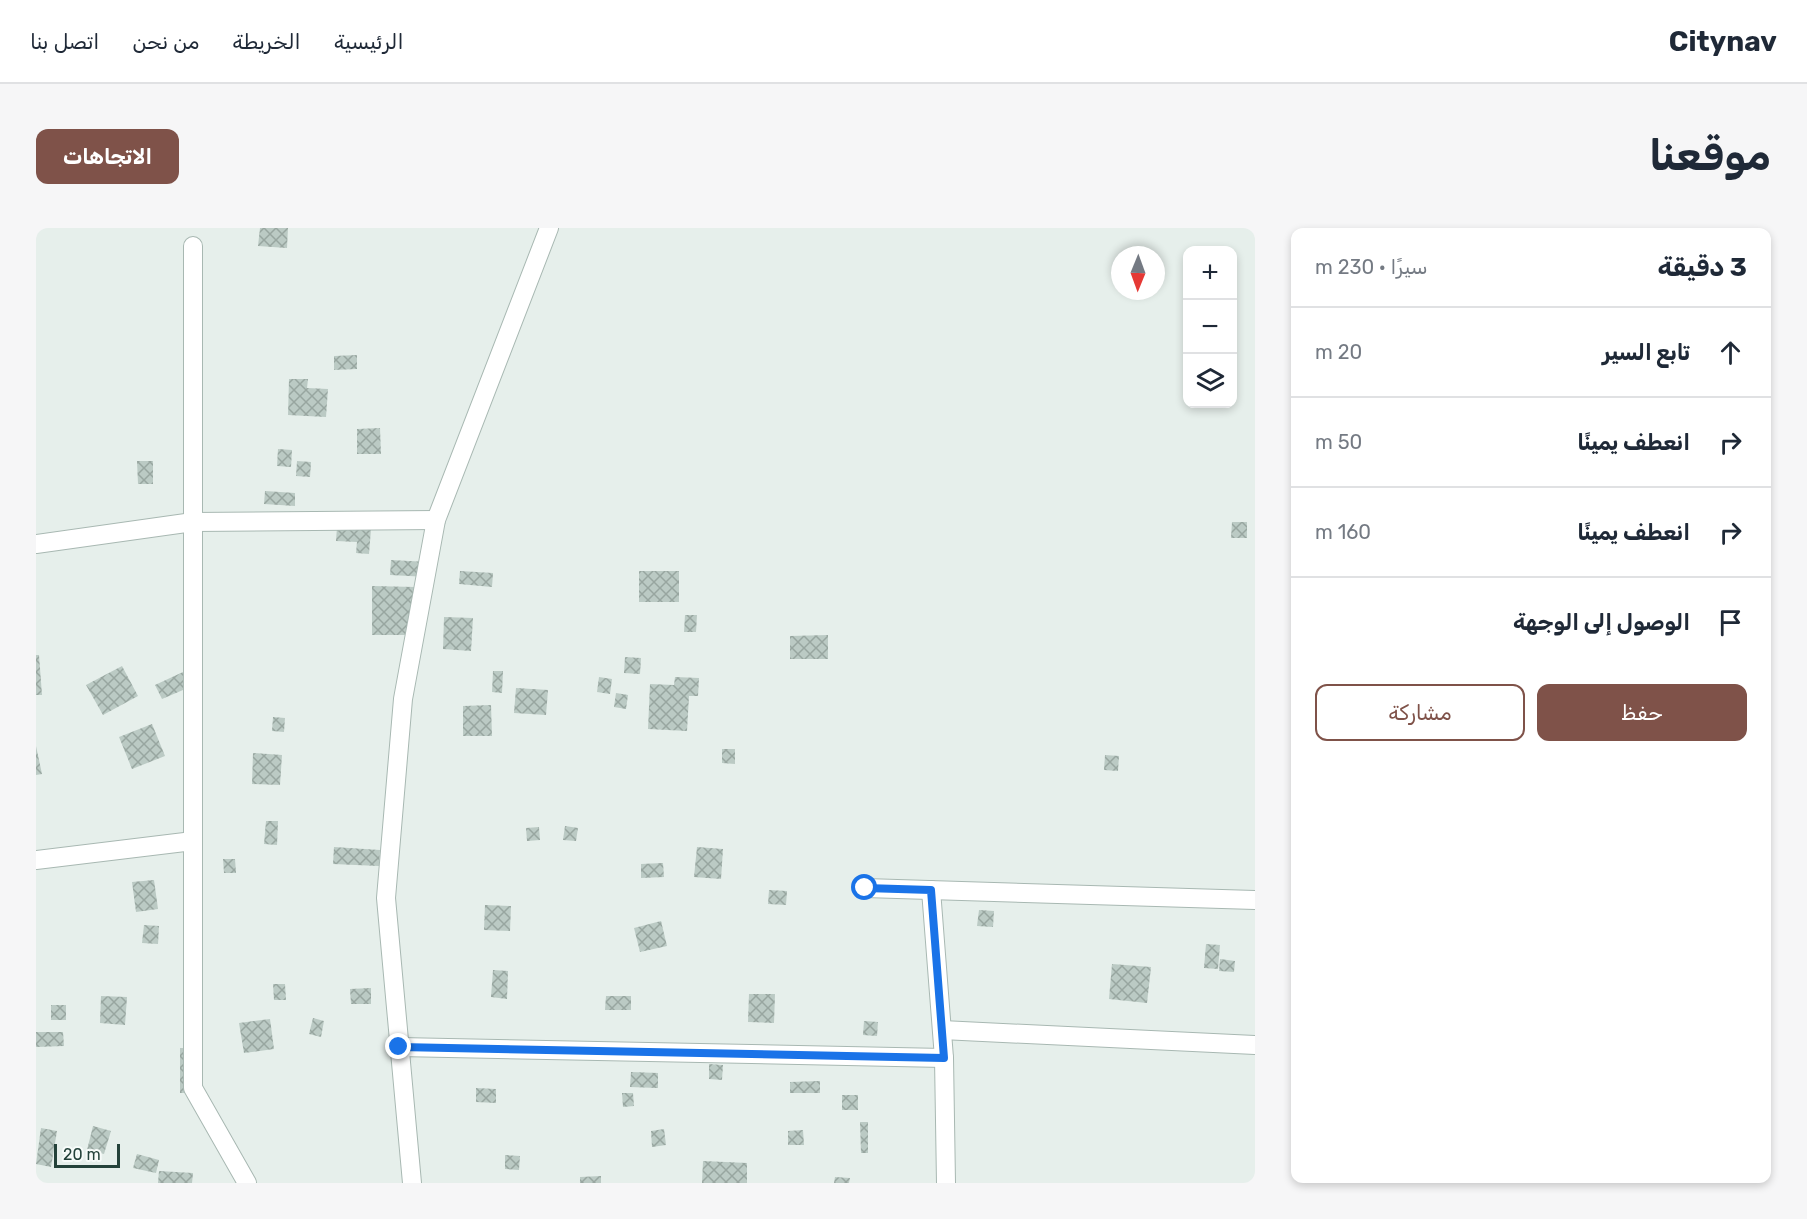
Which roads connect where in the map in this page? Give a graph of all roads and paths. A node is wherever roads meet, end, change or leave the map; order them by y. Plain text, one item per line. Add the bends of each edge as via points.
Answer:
1 (549, 228) edge
2 (193, 246) dead end
3 (436, 520) junction
4 (193, 522) junction
5 (36, 544) edge
6 (193, 841) junction
7 (36, 860) edge
8 (865, 888) dead end
9 (931, 890) junction
10 (1255, 900) edge
11 (942, 1030) junction
12 (1255, 1045) edge
13 (399, 1047) junction
14 (944, 1058) junction
15 (248, 1183) edge
16 (412, 1183) edge
17 (945, 1183) edge
18 (957, 1183) edge

1 - 3 street
2 - 4 street
3 - 4 street
3 - 13 street via 403,699 386,898
4 - 5 street
4 - 6 street
6 - 7 street
6 - 15 street via 194,1088
8 - 9 street
9 - 10 street
9 - 11 street
11 - 12 street
11 - 14 street
13 - 14 street
13 - 16 street
14 - 17 street
17 - 18 street

